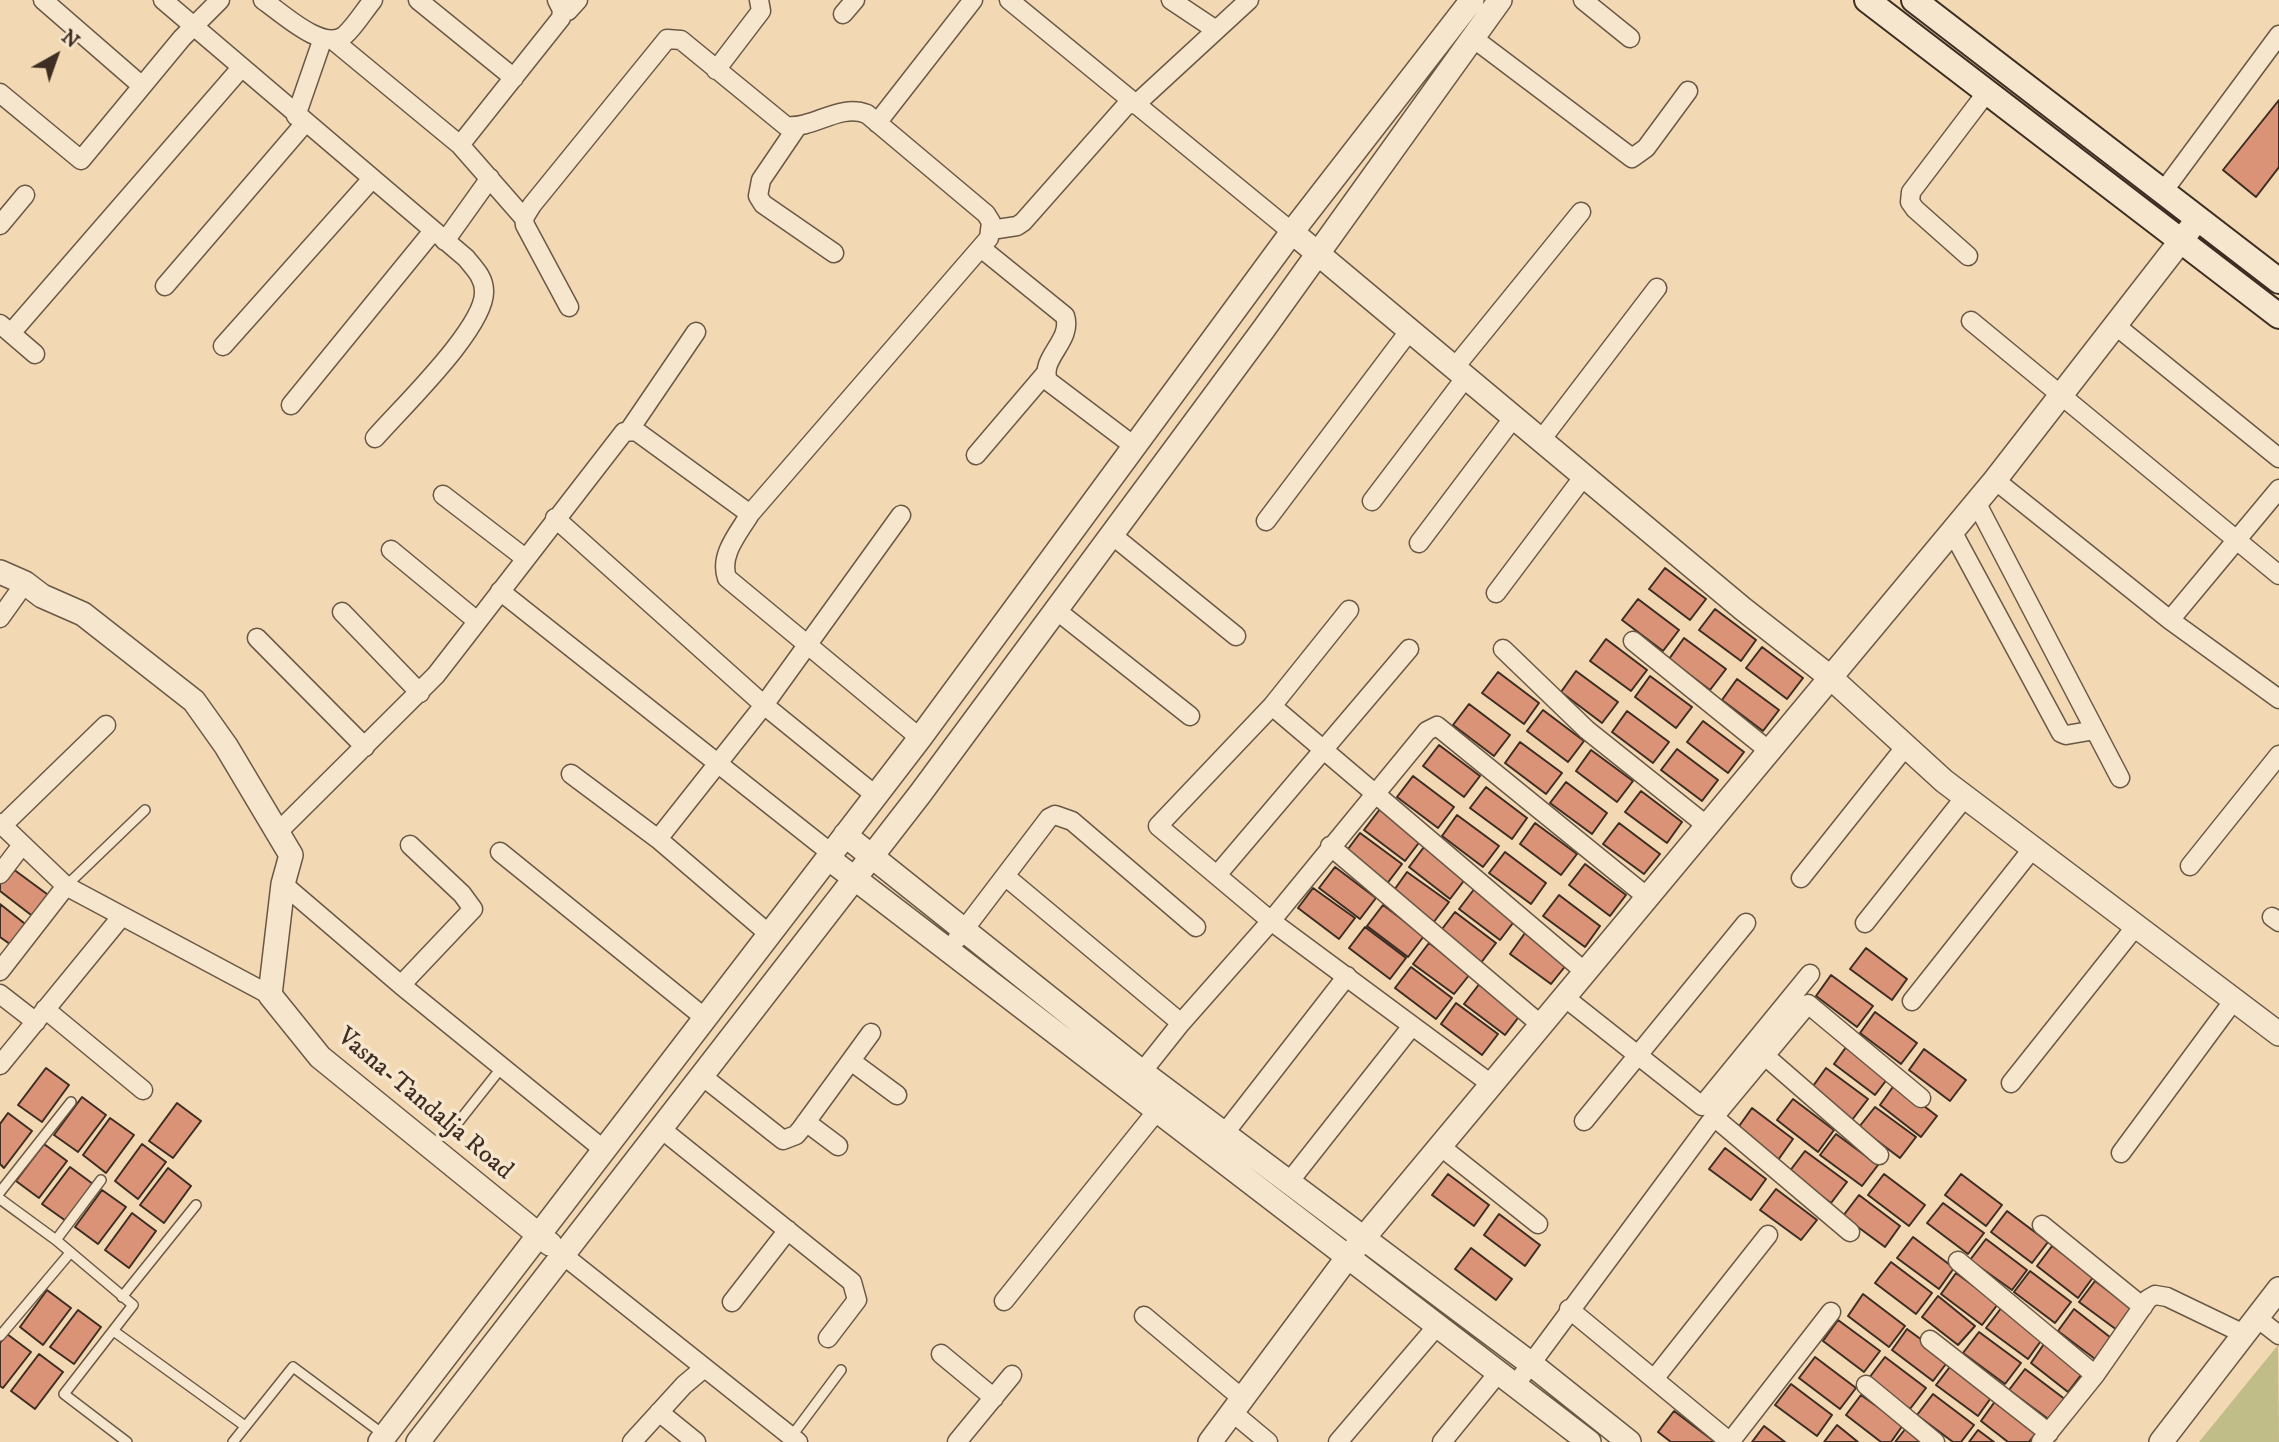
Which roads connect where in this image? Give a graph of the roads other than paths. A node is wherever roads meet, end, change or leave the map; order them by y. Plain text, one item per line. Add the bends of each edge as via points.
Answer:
1 (43, 0) edge
2 (163, 0) edge
3 (220, 0) edge
4 (263, 0) edge
5 (373, 0) edge
6 (418, 0) edge
7 (578, 0) edge
8 (760, 0) edge
9 (973, 0) edge
10 (1009, 0) edge
11 (1171, 0) edge
12 (1249, 0) edge
13 (1472, 0) edge
14 (1500, 0) edge
15 (1583, 0) edge
16 (1867, 0) edge
17 (1914, 0) edge
18 (559, 5) edge
19 (193, 27) junction
20 (1216, 30) junction
21 (2279, 35) edge
22 (1473, 38) junction
23 (1630, 38) dead end
24 (328, 41) junction
25 (2272, 57) edge
26 (241, 68) junction
27 (716, 70) junction
28 (514, 78) junction
29 (142, 86) junction
30 (1689, 91) dead end
31 (1987, 92) junction
32 (0, 93) edge
33 (1133, 103) junction
34 (301, 119) junction
35 (877, 123) junction
36 (797, 127) junction
37 (460, 145) junction
38 (490, 178) junction
39 (371, 180) junction
40 (2162, 193) junction
41 (25, 195) dead end
42 (1581, 212) dead end
43 (524, 218) junction
44 (2197, 220) junction
45 (0, 225) edge
46 (991, 230) junction
47 (1292, 232) junction
48 (439, 235) junction
49 (2181, 241) junction
50 (981, 248) junction
51 (834, 253) dead end
52 (1318, 253) junction
53 (1968, 256) dead end
54 (2279, 281) edge
55 (165, 286) dead end
56 (1657, 288) dead end
57 (569, 307) dead end
58 (2279, 316) edge
59 (1971, 321) dead end
60 (2115, 325) junction
61 (6, 329) edge
62 (1410, 330) junction
63 (696, 332) dead end
64 (223, 346) dead end
65 (35, 354) dead end
66 (1460, 372) junction
67 (1045, 374) junction
68 (2060, 397) junction
69 (291, 405) dead end
70 (1514, 417) junction
71 (630, 429) junction
72 (374, 438) dead end
73 (1541, 440) junction
74 (1134, 446) junction
75 (976, 455) dead end
76 (2279, 458) edge
77 (1584, 476) junction
78 (1995, 480) junction
79 (2279, 489) edge
80 (443, 495) dead end
81 (1372, 500) dead end
82 (1976, 502) junction
83 (750, 514) junction
84 (901, 515) dead end
85 (555, 518) junction
86 (1266, 521) dead end
87 (1952, 531) junction
88 (1112, 535) junction
89 (2236, 541) junction
90 (1419, 543) dead end
91 (391, 550) dead end
92 (525, 558) junction
93 (0, 572) edge
94 (2279, 575) edge
95 (25, 583) junction
96 (500, 591) junction
97 (1496, 593) dead end
98 (1056, 610) junction
99 (1349, 610) dead end
100 (342, 612) dead end
101 (0, 618) edge
102 (2171, 620) junction
103 (477, 621) junction
104 (1236, 636) dead end
105 (257, 638) dead end
106 (1633, 641) dead end
107 (808, 644) junction
108 (1409, 649) dead end
109 (1503, 649) dead end
110 (1830, 677) junction
111 (419, 693) junction
112 (2279, 699) edge
113 (764, 705) junction
114 (1272, 706) junction
115 (1190, 716) dead end
116 (106, 724) dead end
117 (2095, 730) junction
118 (920, 738) junction
119 (1906, 746) junction
120 (365, 747) junction
121 (1322, 749) junction
122 (1768, 750) junction
123 (2279, 755) edge
124 (717, 761) junction
125 (572, 774) dead end
126 (2120, 778) dead end
127 (1373, 792) junction
128 (875, 795) junction
129 (1965, 797) junction
130 (145, 810) dead end
131 (1, 824) edge
132 (1706, 825) junction
133 (278, 832) junction
134 (658, 839) junction
135 (22, 845) junction
136 (410, 845) dead end
137 (1330, 846) junction
138 (2033, 848) junction
139 (835, 849) junction
140 (500, 852) dead end
141 (874, 856) junction
142 (2190, 866) dead end
143 (0, 874) edge
144 (1217, 875) junction
145 (1005, 876) junction
146 (857, 878) junction
147 (1801, 878) dead end
148 (282, 884) junction
149 (65, 886) junction
150 (1646, 896) junction
151 (122, 916) junction
152 (1271, 921) junction
153 (1746, 923) dead end
154 (1865, 923) dead end
155 (2136, 926) junction
156 (1196, 927) dead end
157 (964, 929) junction
158 (769, 934) junction
159 (948, 949) junction
160 (0, 971) edge
161 (1584, 971) junction
162 (1810, 974) dead end
163 (1347, 976) junction
164 (401, 985) junction
165 (0, 994) edge
166 (270, 995) junction
167 (1563, 996) junction
168 (2234, 1000) junction
169 (1912, 1001) dead end
170 (41, 1015) junction
171 (705, 1018) junction
172 (1181, 1023) junction
173 (1540, 1024) junction
174 (1412, 1026) junction
175 (871, 1033) dead end
176 (2279, 1034) edge
177 (1764, 1055) junction
178 (1639, 1056) junction
179 (851, 1061) junction
180 (0, 1065) edge
181 (502, 1067) junction
182 (1142, 1072) junction
183 (702, 1076) junction
184 (2011, 1083) dead end
185 (1491, 1084) junction
186 (143, 1090) dead end
187 (897, 1096) dead end
188 (1921, 1098) dead end
189 (71, 1102) dead end
190 (1156, 1112) junction
191 (1714, 1117) junction
192 (1584, 1121) dead end
193 (806, 1122) junction
194 (456, 1125) dead end
195 (660, 1128) junction
196 (1224, 1134) junction
197 (838, 1146) dead end
198 (1440, 1146) junction
199 (604, 1150) junction
200 (2121, 1153) dead end
201 (1879, 1155) dead end
202 (101, 1180) dead end
203 (1289, 1182) junction
204 (0, 1192) edge
205 (0, 1199) edge
206 (196, 1205) dead end
207 (1538, 1224) dead end
208 (2042, 1226) dead end
209 (788, 1230) junction
210 (1850, 1232) dead end
211 (538, 1235) junction
212 (1768, 1236) dead end
213 (1363, 1238) junction
214 (56, 1240) junction
215 (70, 1253) junction
216 (563, 1255) junction
217 (1347, 1258) junction
218 (1958, 1261) dead end
219 (2279, 1289) edge
220 (121, 1297) junction
221 (733, 1301) dead end
222 (1004, 1301) dead end
223 (2143, 1307) junction
224 (1569, 1309) junction
225 (1831, 1312) dead end
226 (1144, 1316) dead end
227 (1437, 1326) junction
228 (2250, 1326) junction
229 (115, 1332) junction
230 (2279, 1335) edge
231 (0, 1336) edge
232 (828, 1338) dead end
233 (1930, 1340) dead end
234 (941, 1354) dead end
235 (1530, 1363) junction
236 (703, 1369) junction
237 (841, 1370) dead end
238 (1012, 1375) dead end
239 (2095, 1375) junction
240 (1508, 1378) junction
241 (1654, 1379) junction
242 (1866, 1385) dead end
243 (993, 1398) junction
244 (1238, 1406) junction
245 (659, 1412) junction
246 (245, 1426) junction
247 (2045, 1437) edge
248 (383, 1438) edge
249 (795, 1439) edge
250 (127, 1442) edge
251 (233, 1442) edge
252 (418, 1442) edge
253 (632, 1442) edge
254 (696, 1442) edge
255 (957, 1442) edge
256 (1210, 1442) edge
257 (1268, 1442) edge
258 (1338, 1442) edge
259 (1442, 1442) edge
260 (1589, 1442) edge
261 (1629, 1442) edge
262 (1935, 1442) edge
263 (2161, 1442) edge

1 - 29 street
2 - 19 street
3 - 19 street
4 - 24 street
5 - 24 street via 344,36
6 - 28 street
7 - 18 street via 569,11
8 - 27 street via 761,11
9 - 35 street
10 - 33 street
11 - 20 street
12 - 20 street
13 - 47 street
14 - 22 street
15 - 23 street
16 - 31 main road
17 - 40 main road
18 - 28 street via 561,18
19 - 26 street
19 - 29 street
20 - 33 street
21 - 25 street
22 - 30 street via 1632,158 1646,148
22 - 52 street
24 - 34 street
24 - 37 street
25 - 40 street
26 - 34 street
26 - 61 street
27 - 36 street via 777,122
27 - 43 street via 681,40 667,39
28 - 37 street
29 - 32 street via 81,160
31 - 49 main road
31 - 53 street via 1911,192 1915,209
33 - 46 street via 1023,222
33 - 47 street
34 - 39 street
34 - 55 street
35 - 36 street via 867,114 850,110
35 - 46 street via 986,214
36 - 51 street via 761,180 758,196
37 - 38 street
38 - 43 street
38 - 48 street
39 - 48 street
39 - 64 street
40 - 44 main road
41 - 45 street
42 - 66 street
43 - 57 street
44 - 49 street
44 - 54 main road
46 - 50 street
47 - 52 street
47 - 74 street
48 - 69 street
48 - 72 street via 481,276 485,292 480,313
49 - 58 main road
49 - 60 street
50 - 67 street via 1065,316 1067,331
50 - 83 street
52 - 62 street
52 - 88 street
56 - 73 street
59 - 68 street
60 - 68 street
60 - 76 street
61 - 65 street
62 - 66 street
62 - 86 street
63 - 71 street
66 - 70 street
66 - 81 street
67 - 74 street via 1052,385
67 - 75 street
68 - 78 street
68 - 89 street
70 - 73 street
70 - 90 street
71 - 83 street
71 - 85 street
73 - 77 street
74 - 118 street
77 - 97 street
77 - 110 street
78 - 82 street
78 - 102 street
79 - 89 street
80 - 92 street
82 - 87 street
82 - 117 street
83 - 107 street via 728,551 723,566 727,578
84 - 107 street
85 - 92 street
85 - 113 street
87 - 110 street
87 - 117 street via 2061,733
88 - 98 street
88 - 104 street
89 - 94 street
89 - 102 street
91 - 103 street
92 - 96 street
93 - 95 street
95 - 101 street
95 - 133 street via 83,614 194,701
96 - 103 street
96 - 124 street
98 - 115 street
98 - 141 street
99 - 114 street
100 - 111 street
102 - 112 street
103 - 111 street
105 - 120 street
106 - 122 street
107 - 113 street
107 - 118 street
108 - 121 street
109 - 132 street via 1587,730
110 - 119 street
110 - 122 street
111 - 120 street
113 - 124 street
113 - 128 street
114 - 121 street
114 - 144 street via 1158,826
116 - 131 street
117 - 126 street
118 - 128 street
119 - 129 street
119 - 147 street
120 - 133 street
121 - 127 street
121 - 144 street
122 - 132 street
123 - 142 street
124 - 134 street
124 - 139 street
125 - 134 street
127 - 137 street
127 - 150 street via 1426,731 1437,726
127 - 161 street
128 - 139 street
129 - 138 street
129 - 154 street
130 - 149 lane
131 - 135 street
132 - 150 street
133 - 148 street via 291,855
134 - 158 street
135 - 143 street
135 - 149 street
136 - 164 street via 473,909
137 - 152 street
137 - 173 street
138 - 155 street
138 - 169 street
139 - 141 street
139 - 146 street
139 - 158 street
140 - 171 street
141 - 146 street
141 - 157 street
144 - 152 street
145 - 156 street via 1049,818 1063,816
145 - 157 street
145 - 172 street
146 - 159 street
146 - 183 street
148 - 164 street
148 - 166 street
149 - 151 street
149 - 160 street
150 - 161 street
151 - 166 street
151 - 170 street
152 - 163 street
152 - 172 street
153 - 178 street
155 - 168 street
155 - 184 street
157 - 159 street
157 - 182 street
158 - 171 street
159 - 190 street
161 - 167 street
162 - 178 street via 1702,1106
163 - 174 street
163 - 196 street
164 - 181 street
165 - 170 street
166 - 211 street, Vasna-Tandalja Road via 320,1057
167 - 173 street
167 - 178 street
168 - 176 street
168 - 200 street
170 - 180 street
170 - 186 street
171 - 199 street
172 - 182 street
173 - 185 street
174 - 185 street
174 - 203 street
175 - 179 street
177 - 188 street via 1808,1004
177 - 191 street
177 - 201 street
178 - 192 street
179 - 187 street
179 - 193 street
181 - 194 lane
181 - 199 street
182 - 196 street
183 - 193 street via 783,1140 796,1135
183 - 195 street
185 - 198 street
189 - 204 lane
190 - 217 street
190 - 222 street
191 - 210 street
191 - 224 street
193 - 197 street
195 - 209 street
195 - 216 street
196 - 203 street
198 - 207 street
198 - 213 street
199 - 211 street
202 - 214 lane
203 - 213 street
205 - 214 lane
206 - 220 lane
208 - 223 street
209 - 221 street
209 - 232 street via 852,1282 857,1300
211 - 216 street, Vasna-Tandalja Road
211 - 248 street
212 - 241 street
213 - 217 street
213 - 235 street
214 - 215 lane
215 - 220 lane
215 - 231 lane
216 - 236 street
216 - 252 street
217 - 227 street
217 - 244 street
218 - 239 street
219 - 228 street
220 - 229 lane via 132,1305
223 - 228 street via 2155,1296 2167,1297
223 - 239 street
224 - 235 street
224 - 241 street
225 - 241 street via 1730,1442
226 - 244 street
227 - 240 street
227 - 258 street
228 - 230 street
228 - 263 street
229 - 246 lane
229 - 250 lane via 64,1394
233 - 247 street
234 - 243 street
235 - 240 street
235 - 261 street
236 - 245 street
236 - 249 street
237 - 249 lane
238 - 243 street
239 - 247 street
240 - 259 street
240 - 260 street
242 - 262 street
243 - 255 street
244 - 256 street
244 - 257 street
245 - 253 street
245 - 254 street
246 - 248 lane via 293,1367
246 - 251 lane

